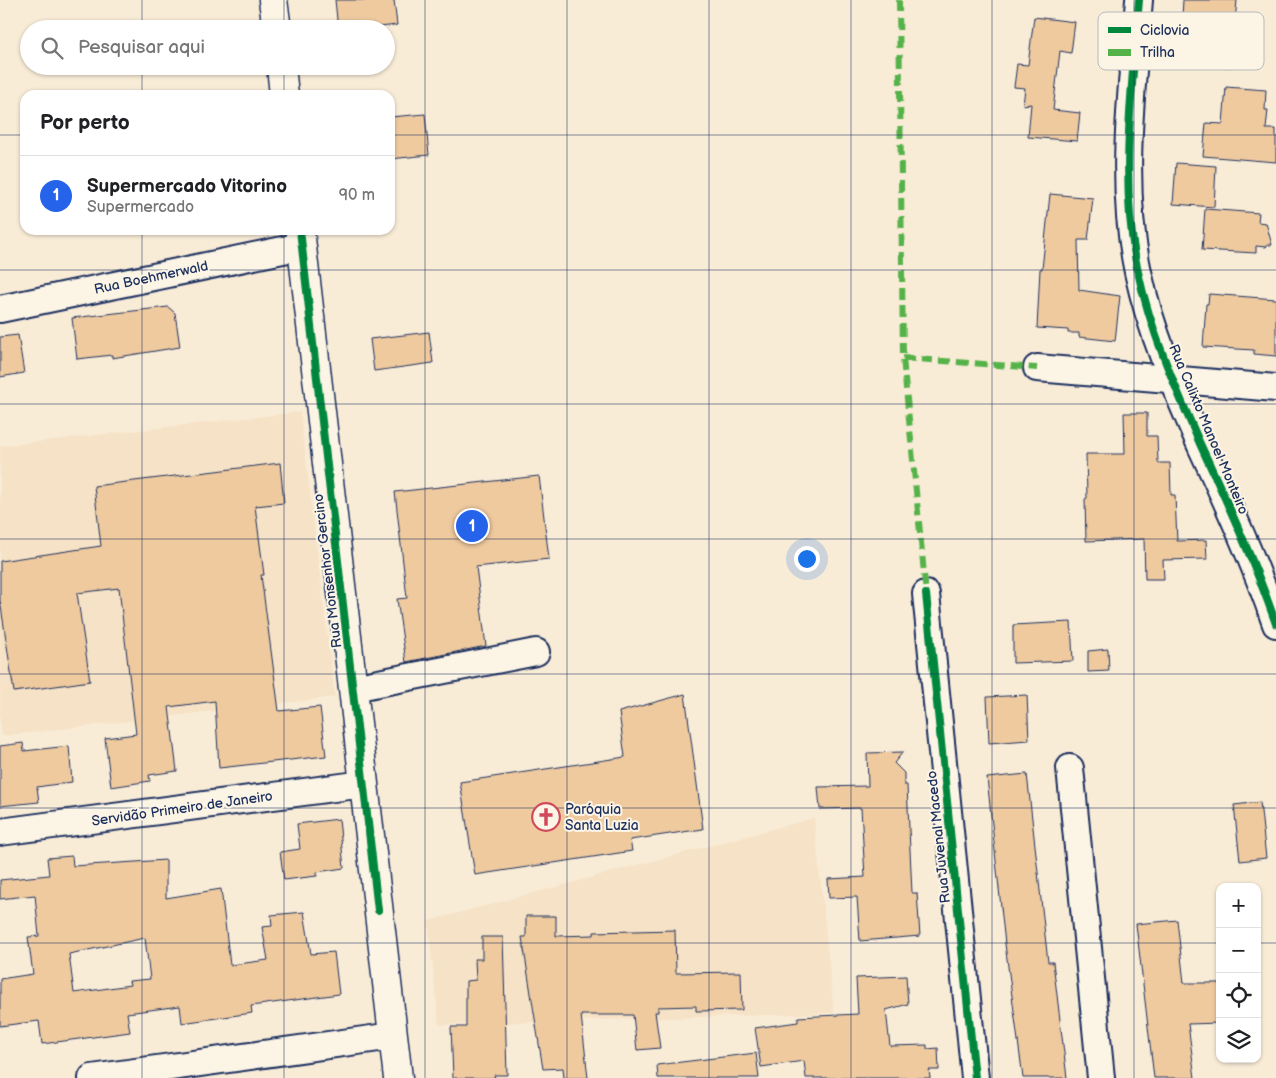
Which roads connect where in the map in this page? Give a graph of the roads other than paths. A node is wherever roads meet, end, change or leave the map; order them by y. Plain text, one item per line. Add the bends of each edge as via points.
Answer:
1 (274, 0) edge
2 (276, 20) edge
3 (1134, 70) edge
4 (282, 75) edge
5 (283, 90) edge
6 (301, 238) edge
7 (0, 309) edge
8 (1037, 368) dead end
9 (1171, 379) junction
10 (1276, 388) edge
11 (926, 594) dead end
12 (1276, 624) edge
13 (536, 652) dead end
14 (353, 688) junction
15 (1070, 768) dead end
16 (364, 784) junction
17 (0, 832) edge
18 (393, 1036) junction
19 (92, 1078) edge
20 (398, 1078) edge
21 (975, 1078) edge
22 (1101, 1078) edge

1 - 2 main road
3 - 9 street, Rua Calixto Manoel Monteiro via 1128,146 1132,233 1151,322
4 - 5 main road
6 - 7 street, Rua Boehmerwald
6 - 14 main road, Rua Monsenhor Gercino
8 - 9 street
9 - 10 street
9 - 12 street, Rua Calixto Manoel Monteiro
11 - 21 street, Rua Juvenal Macedo
13 - 14 street
14 - 16 main road, Rua Monsenhor Gercino
15 - 22 street
16 - 17 street, Servidão Primeiro de Janeiro
16 - 18 main road, Rua Monsenhor Gercino
18 - 19 street
18 - 20 main road, Rua Monsenhor Gercino

